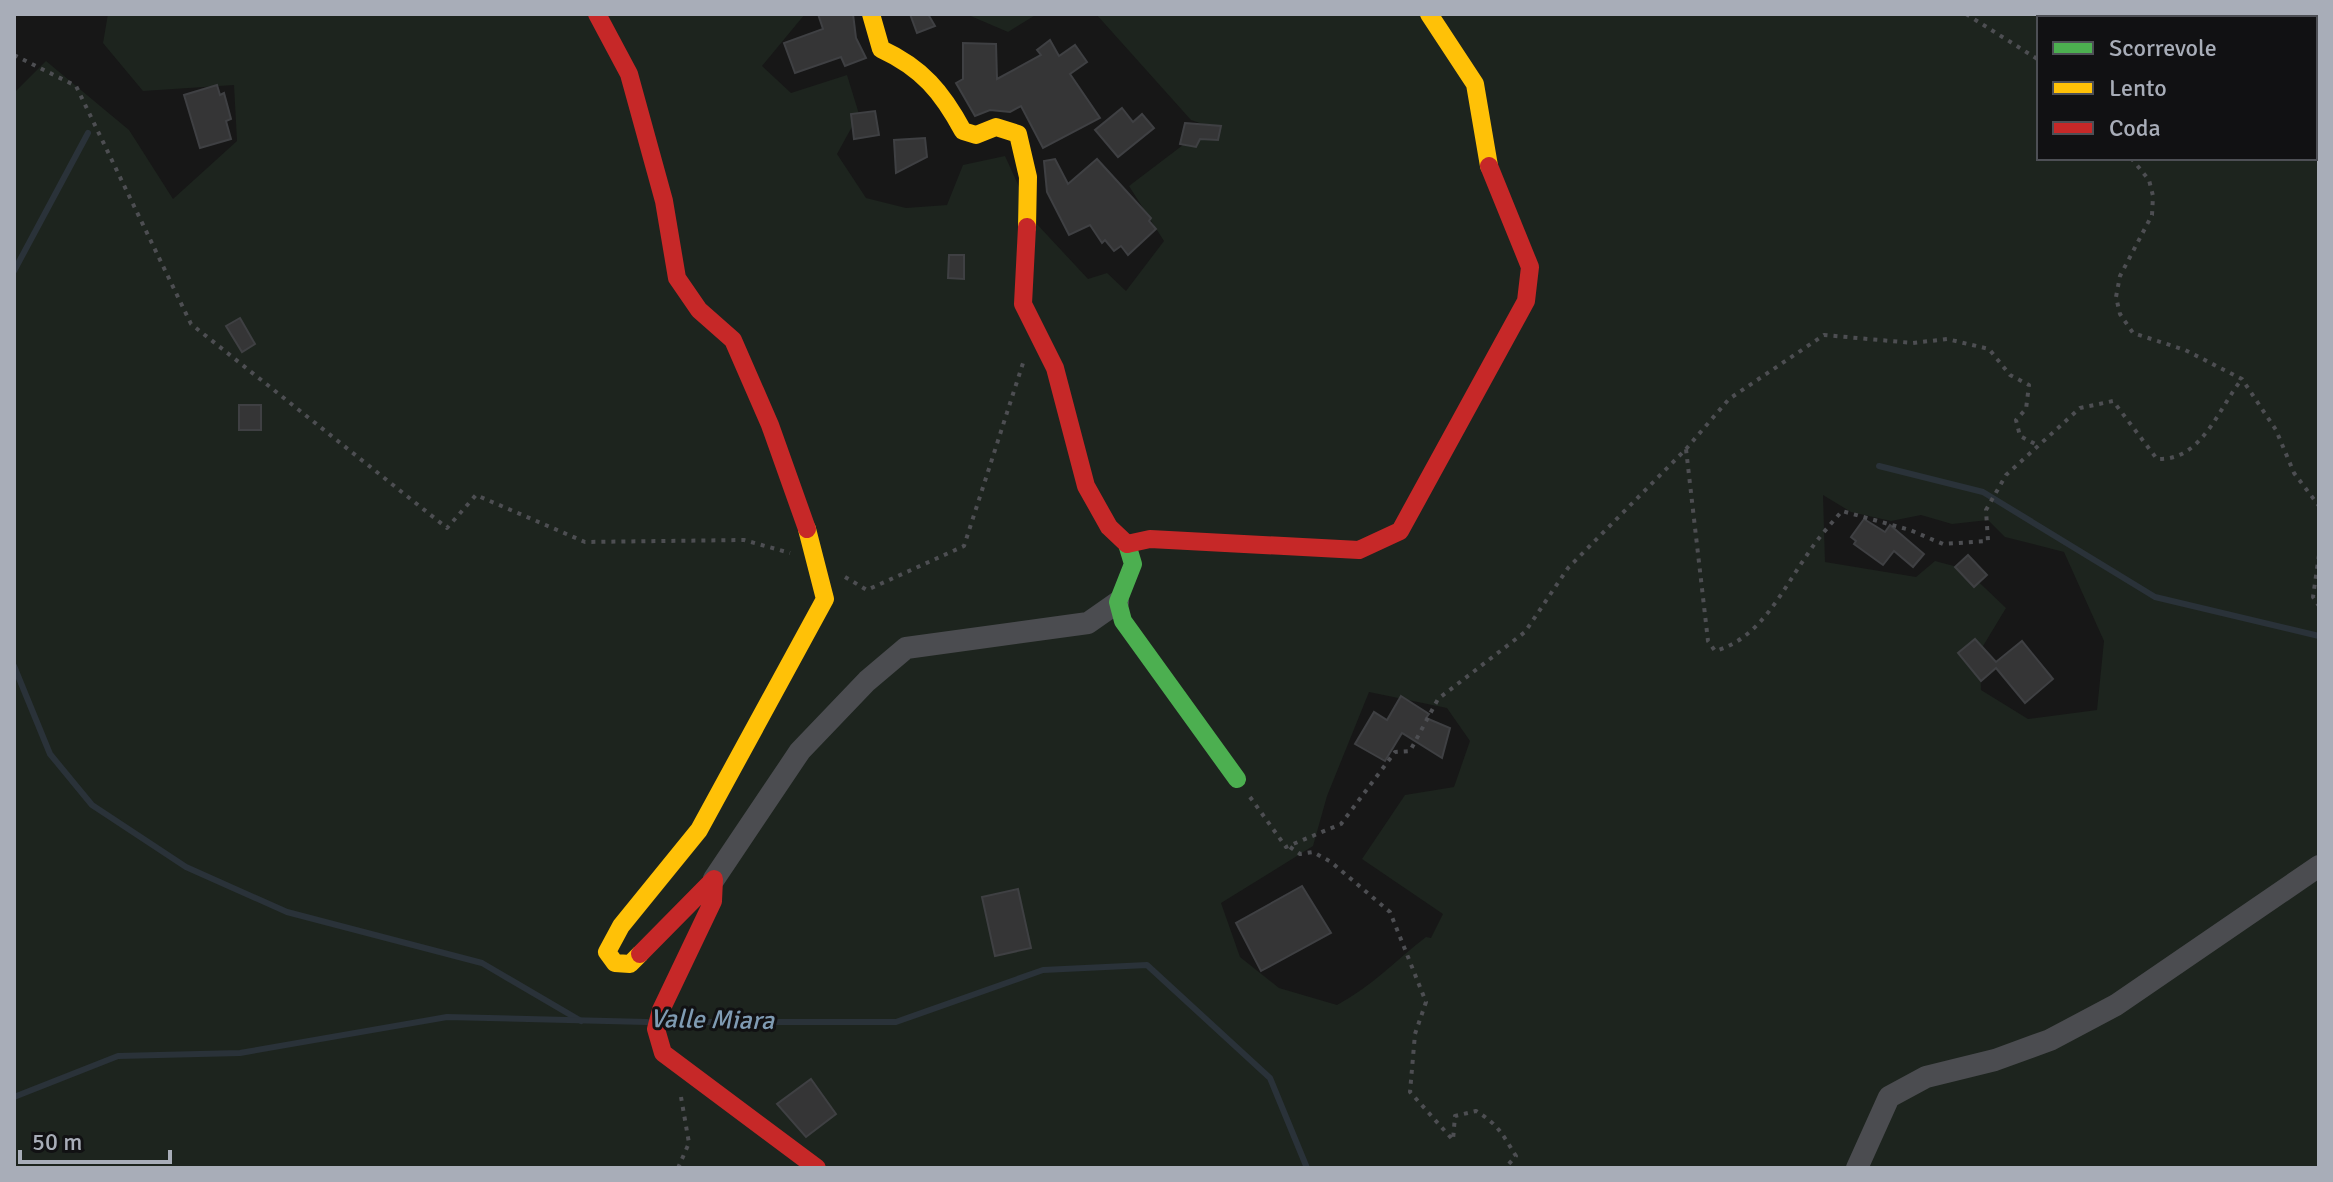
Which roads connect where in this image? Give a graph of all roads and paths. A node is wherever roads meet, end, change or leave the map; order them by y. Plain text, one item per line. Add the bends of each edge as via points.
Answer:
1 (597, 14) edge
2 (871, 14) edge
3 (1429, 14) edge
4 (1966, 14) edge
5 (14, 55) edge
6 (2037, 59) edge
7 (2133, 160) edge
8 (1035, 327) junction
9 (2242, 379) junction
10 (2039, 446) junction
11 (1686, 449) junction
12 (2319, 506) edge
13 (1127, 544) junction
14 (2319, 555) edge
15 (815, 560) junction
16 (1118, 602) junction
17 (2319, 606) edge
18 (1237, 779) joint
19 (1289, 846) junction
20 (2319, 866) edge
21 (714, 879) junction
22 (683, 1068) junction
23 (678, 1168) edge
24 (817, 1168) edge
25 (1505, 1168) edge
26 (1857, 1168) edge

1 - 15 street via 629,74 664,201 677,278 699,310 733,340 770,425
2 - 8 street via 881,49 912,63 938,85 963,131 976,135 996,127 1018,134 1030,165 1022,299
3 - 13 street via 1475,84 1487,160 1530,267 1526,301 1400,531 1359,550 1150,539
4 - 6 path
5 - 15 path via 76,86 191,324 447,528 476,495 585,542 744,540
7 - 9 path via 2149,180 2153,206 2120,276 2120,314 2133,333 2185,350
8 - 13 street via 1056,371 1079,472 1107,530
8 - 15 path via 964,546 867,590
9 - 10 path via 2222,403 2207,436 2171,459 2157,459 2113,401 2080,408
9 - 12 path via 2276,430 2294,473
10 - 11 path via 2020,436 2016,420 2026,409 2029,385 2010,375 1989,349 1947,339 1913,343 1824,335 1729,399
10 - 11 path via 2006,475 1986,510 1988,541 1943,544 1842,511 1764,619 1736,645 1715,651 1708,641
11 - 19 path via 1568,568 1525,632 1438,699 1410,751 1395,752 1341,824
13 - 16 street via 1133,564
14 - 17 path via 2313,597
15 - 21 street via 825,599 699,830 621,926 607,952 615,963 630,964
16 - 18 street via 1123,621
16 - 21 street via 1088,623 906,648 800,751
18 - 19 path
19 - 25 path via 1331,862 1390,912 1426,1002 1415,1034 1410,1092 1453,1140 1455,1116 1476,1111 1490,1120 1516,1156
20 - 26 street via 2116,1005 2050,1040 1926,1077 1889,1097
21 - 22 street via 713,901 656,1029 663,1053
22 - 23 path via 678,1088 689,1143
22 - 24 street

